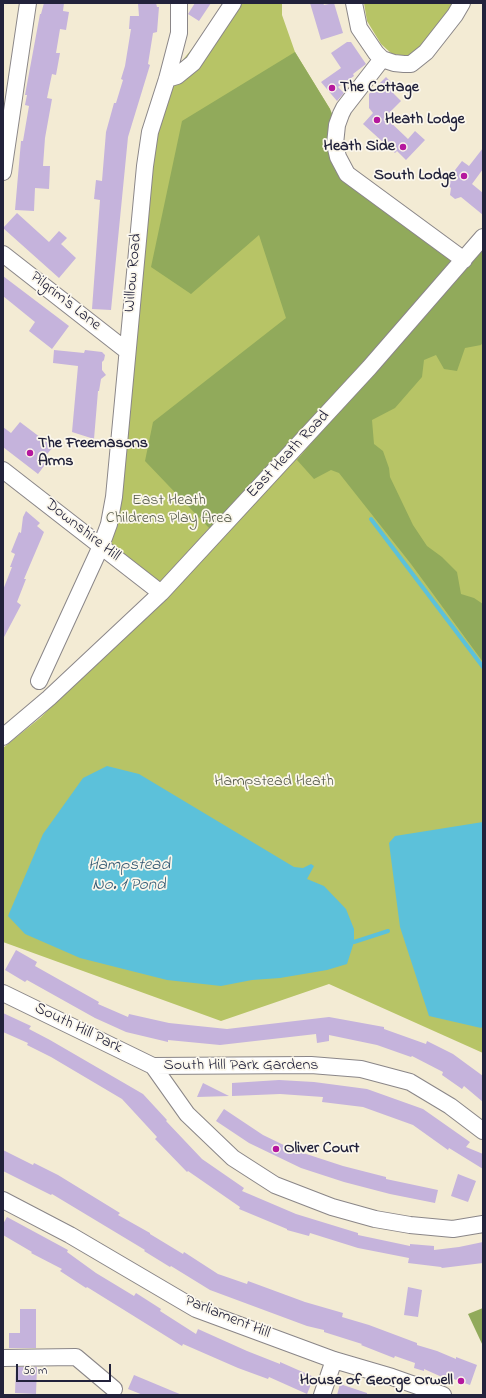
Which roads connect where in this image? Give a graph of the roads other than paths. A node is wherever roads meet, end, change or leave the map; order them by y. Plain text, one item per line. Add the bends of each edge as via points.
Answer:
1 (28, 3) edge
2 (179, 3) edge
3 (233, 3) edge
4 (354, 3) edge
5 (462, 3) edge
6 (382, 59) junction
7 (167, 79) junction
8 (3, 172) edge
9 (483, 237) edge
10 (3, 254) edge
11 (464, 260) junction
12 (127, 351) junction
13 (3, 470) edge
14 (101, 546) junction
15 (161, 593) junction
16 (39, 682) dead end
17 (8, 732) edge
18 (3, 992) edge
19 (153, 1066) junction
20 (483, 1131) edge
21 (3, 1200) edge
22 (483, 1224) edge
23 (3, 1358) edge
24 (334, 1360) junction
25 (114, 1389) dead end
26 (322, 1395) edge
27 (443, 1395) edge

1 - 8 street
2 - 7 street, Willow Road via 179,33
3 - 7 street via 193,63 177,76
4 - 6 street via 359,28
5 - 6 street via 426,52 411,64
6 - 11 street via 341,114 335,144 338,157 347,174
7 - 12 street, Willow Road via 150,132 146,159
9 - 11 street, East Heath Road
10 - 12 street, Pilgrim's Lane
11 - 15 street, East Heath Road via 369,368
12 - 14 street, Willow Road via 114,497 109,524
13 - 14 street, Downshire Hill
14 - 15 street, Downshire Hill
14 - 16 street, Willow Road
15 - 17 street, East Heath Road via 49,698
18 - 19 street, South Hill Park
19 - 20 street, South Hill Park Gardens via 311,1065 361,1069 410,1082 450,1106
19 - 22 street, South Hill Park Gardens via 187,1114 233,1158 275,1185 332,1207 410,1225 453,1229
21 - 24 street, Parliament Hill via 70,1235 196,1309
23 - 25 street via 76,1357
24 - 26 street
24 - 27 street, Parliament Hill

